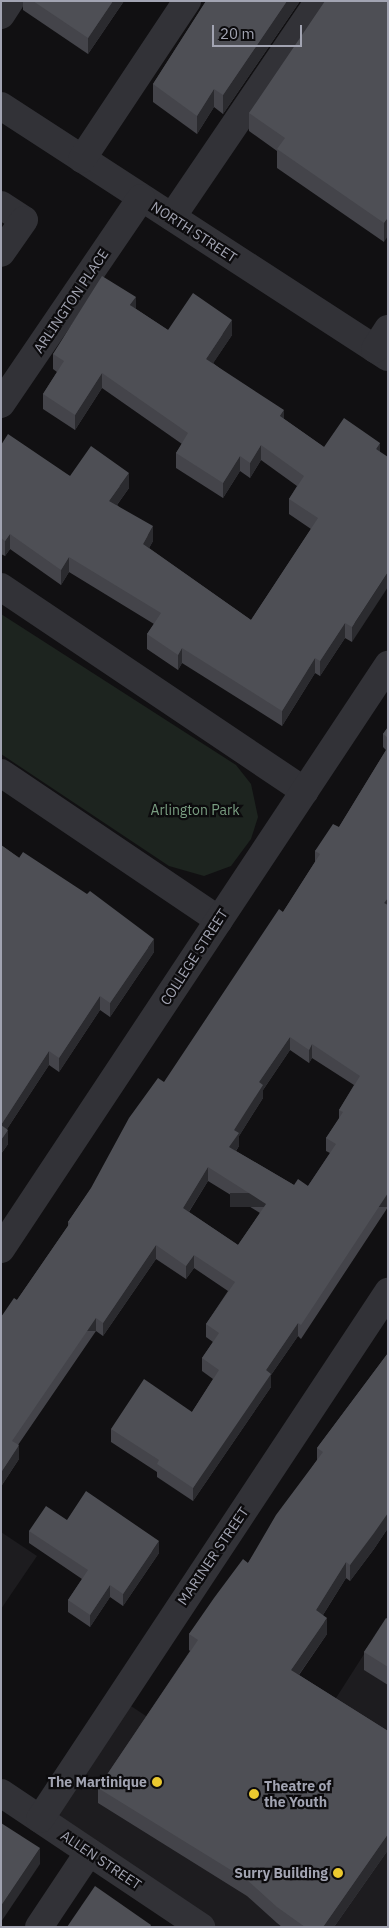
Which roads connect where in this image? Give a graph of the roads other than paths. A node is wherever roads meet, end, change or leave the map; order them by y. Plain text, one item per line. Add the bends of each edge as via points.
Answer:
1 (10, 1) edge
2 (187, 1) edge
3 (318, 1) edge
4 (1, 15) edge
5 (1, 106) edge
6 (82, 159) junction
7 (141, 198) junction
8 (1, 205) edge
9 (172, 217) junction
10 (1, 254) edge
11 (383, 345) edge
12 (1, 404) edge
13 (1, 587) edge
14 (388, 665) edge
15 (1, 773) edge
16 (305, 791) junction
17 (219, 920) junction
18 (1, 1249) edge
19 (388, 1292) edge
20 (1, 1793) edge
21 (40, 1819) junction
22 (89, 1852) junction
23 (39, 1927) edge
24 (201, 1927) edge

1 - 4 street
2 - 6 street
3 - 9 street
5 - 6 street, NORTH STREET
6 - 7 street, NORTH STREET
7 - 9 street, NORTH STREET
7 - 12 street, ARLINGTON PLACE
8 - 10 street via 24,220
9 - 11 street, NORTH STREET
13 - 16 street
14 - 16 street, COLLEGE STREET
15 - 17 street
16 - 17 street, COLLEGE STREET
17 - 18 street, COLLEGE STREET
19 - 21 street, MARINER STREET
20 - 21 street, ALLEN STREET
21 - 22 street, ALLEN STREET
22 - 23 street
22 - 24 street, ALLEN STREET

